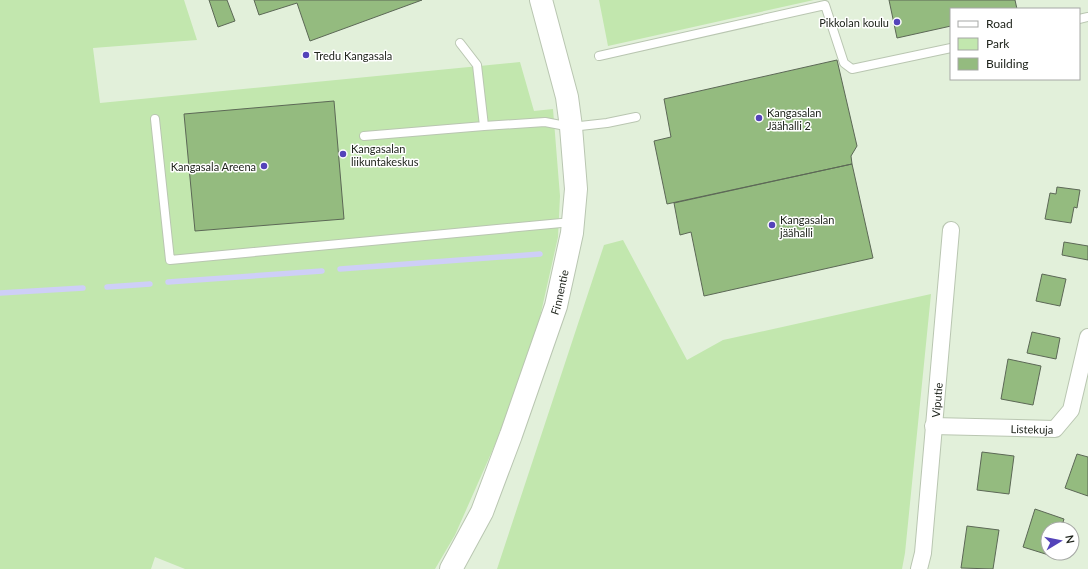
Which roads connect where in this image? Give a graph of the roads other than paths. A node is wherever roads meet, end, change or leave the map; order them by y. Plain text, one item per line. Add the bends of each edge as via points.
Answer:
1 (541, 0) edge
2 (460, 43) dead end
3 (950, 48) edge
4 (599, 56) dead end
5 (636, 117) dead end
6 (155, 119) dead end
7 (484, 126) junction
8 (572, 127) junction
9 (364, 136) dead end
10 (573, 222) junction
11 (951, 230) dead end
12 (1088, 337) edge
13 (933, 426) junction
14 (451, 569) edge
15 (919, 569) edge

1 - 8 street, Finnentie via 567,97
2 - 7 lane via 477,64
3 - 4 lane via 852,69 844,63 825,5
5 - 8 lane
6 - 10 lane via 170,260
7 - 8 lane via 545,122
7 - 9 lane
8 - 10 street, Finnentie via 576,189
10 - 14 street, Finnentie via 556,306 511,435 482,512
11 - 13 street, Viputie
12 - 13 street, Listekuja via 1071,410 1055,428
13 - 15 street, Viputie via 923,553

